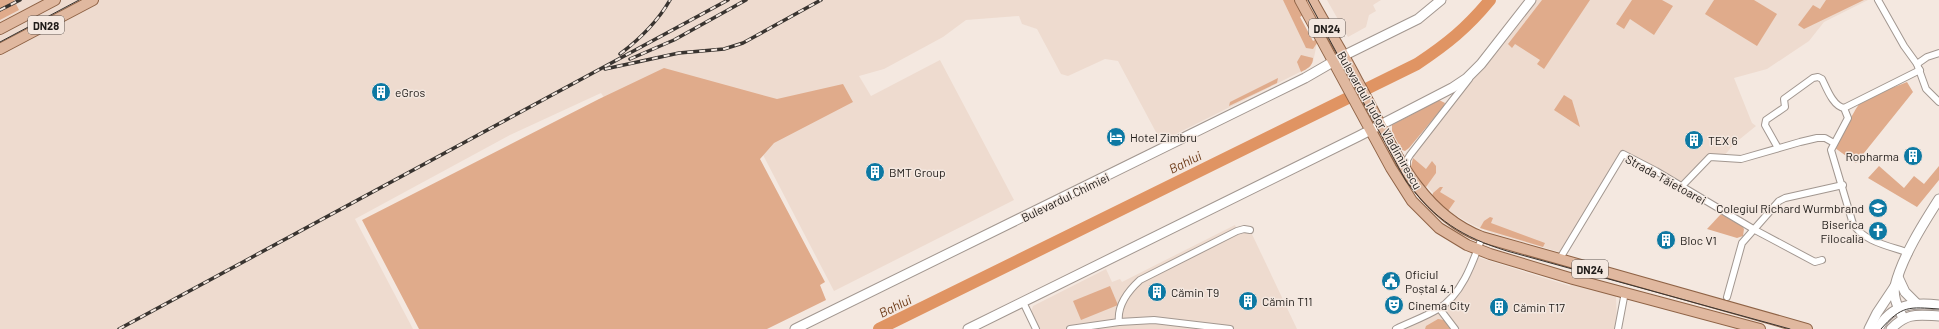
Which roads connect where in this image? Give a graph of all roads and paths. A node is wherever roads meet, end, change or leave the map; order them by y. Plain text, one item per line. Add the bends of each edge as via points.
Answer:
1 (56, 0) edge
2 (93, 0) edge
3 (1300, 0) edge
4 (1312, 0) edge
5 (1441, 0) edge
6 (1531, 0) edge
7 (1878, 0) edge
8 (0, 29) edge
9 (0, 49) edge
10 (1939, 53) edge
11 (1343, 56) junction
12 (1333, 61) junction
13 (1481, 64) junction
14 (1919, 67) junction
15 (1939, 102) edge
16 (1844, 108) junction
17 (1381, 125) junction
18 (1370, 130) junction
19 (1834, 143) junction
20 (1778, 148) junction
21 (1407, 172) junction
22 (1843, 185) junction
23 (1682, 186) junction
24 (1939, 199) edge
25 (1250, 230) dead end
26 (1755, 230) junction
27 (1482, 237) junction
28 (1477, 249) junction
29 (1909, 253) junction
30 (1559, 260) junction
31 (1822, 260) dead end
32 (1896, 282) junction
33 (1624, 292) junction
34 (1727, 297) dead end
35 (1023, 302) junction
36 (1916, 303) junction
37 (1939, 305) edge
38 (1439, 308) junction
39 (1898, 308) junction
40 (1939, 316) edge
41 (1903, 318) junction
42 (1119, 322) junction
43 (795, 329) edge
44 (968, 329) edge
45 (1036, 329) edge
46 (1070, 329) edge
47 (1230, 329) edge
48 (1396, 329) edge
49 (1455, 329) edge
50 (1618, 329) edge
51 (1760, 329) edge
52 (1807, 329) edge
53 (1869, 329) edge
54 (1878, 329) edge
55 (1891, 329) edge

1 - 8 main road, DN28
2 - 9 main road, DN28
3 - 12 main road, Bulevardul Tudor Vladimirescu / DN24
4 - 11 main road, Bulevardul Tudor Vladimirescu / DN24
5 - 11 main road, Bulevardul Chimiei via 1418,19
6 - 13 main road
7 - 14 street
10 - 14 street via 1927,57
11 - 12 main road, Bulevardul Chimiei
11 - 17 main road, Bulevardul Tudor Vladimirescu / DN24
12 - 18 main road, Bulevardul Tudor Vladimirescu / DN24
12 - 43 main road, Bulevardul Chimiei via 1221,120
13 - 17 main road via 1452,88
13 - 21 street via 1410,155 1407,160
14 - 15 street via 1926,89
14 - 16 street
16 - 19 street via 1848,118
16 - 20 street via 1835,102 1822,79 1813,78 1784,98 1783,110 1766,120 1765,125
17 - 18 main road
17 - 21 main road, Bulevardul Tudor Vladimirescu / DN24
18 - 28 main road, Bulevardul Tudor Vladimirescu / DN24 via 1406,192 1422,212 1439,228
18 - 35 main road
19 - 20 street via 1826,138 1817,138
19 - 22 street via 1832,150
20 - 23 street via 1741,159 1710,157
21 - 27 main road, Bulevardul Tudor Vladimirescu / DN24 via 1424,196 1447,218
22 - 26 street via 1781,199
22 - 29 street via 1853,224 1858,232
23 - 26 street, Strada Tăietoarei
23 - 30 street, Strada Tăietoarei via 1623,154
24 - 29 main road
25 - 42 street via 1237,231 1140,280 1119,310
26 - 31 street, Strada Tăietoarei via 1815,262
26 - 34 street via 1742,243
27 - 28 street
27 - 30 main road, Bulevardul Tudor Vladimirescu / DN24
28 - 33 main road, Bulevardul Tudor Vladimirescu / DN24
28 - 38 street via 1463,282
29 - 32 main road
30 - 52 main road, Bulevardul Tudor Vladimirescu / DN24
32 - 36 main road
32 - 39 main road
32 - 53 main road
33 - 50 street
33 - 51 main road, Bulevardul Tudor Vladimirescu / DN24
35 - 44 main road
35 - 45 street
36 - 37 main road
36 - 39 main road
38 - 48 street
38 - 49 street
39 - 41 main road
39 - 54 main road
40 - 41 main road via 1910,315
41 - 55 main road
42 - 46 street
42 - 47 street via 1170,321

